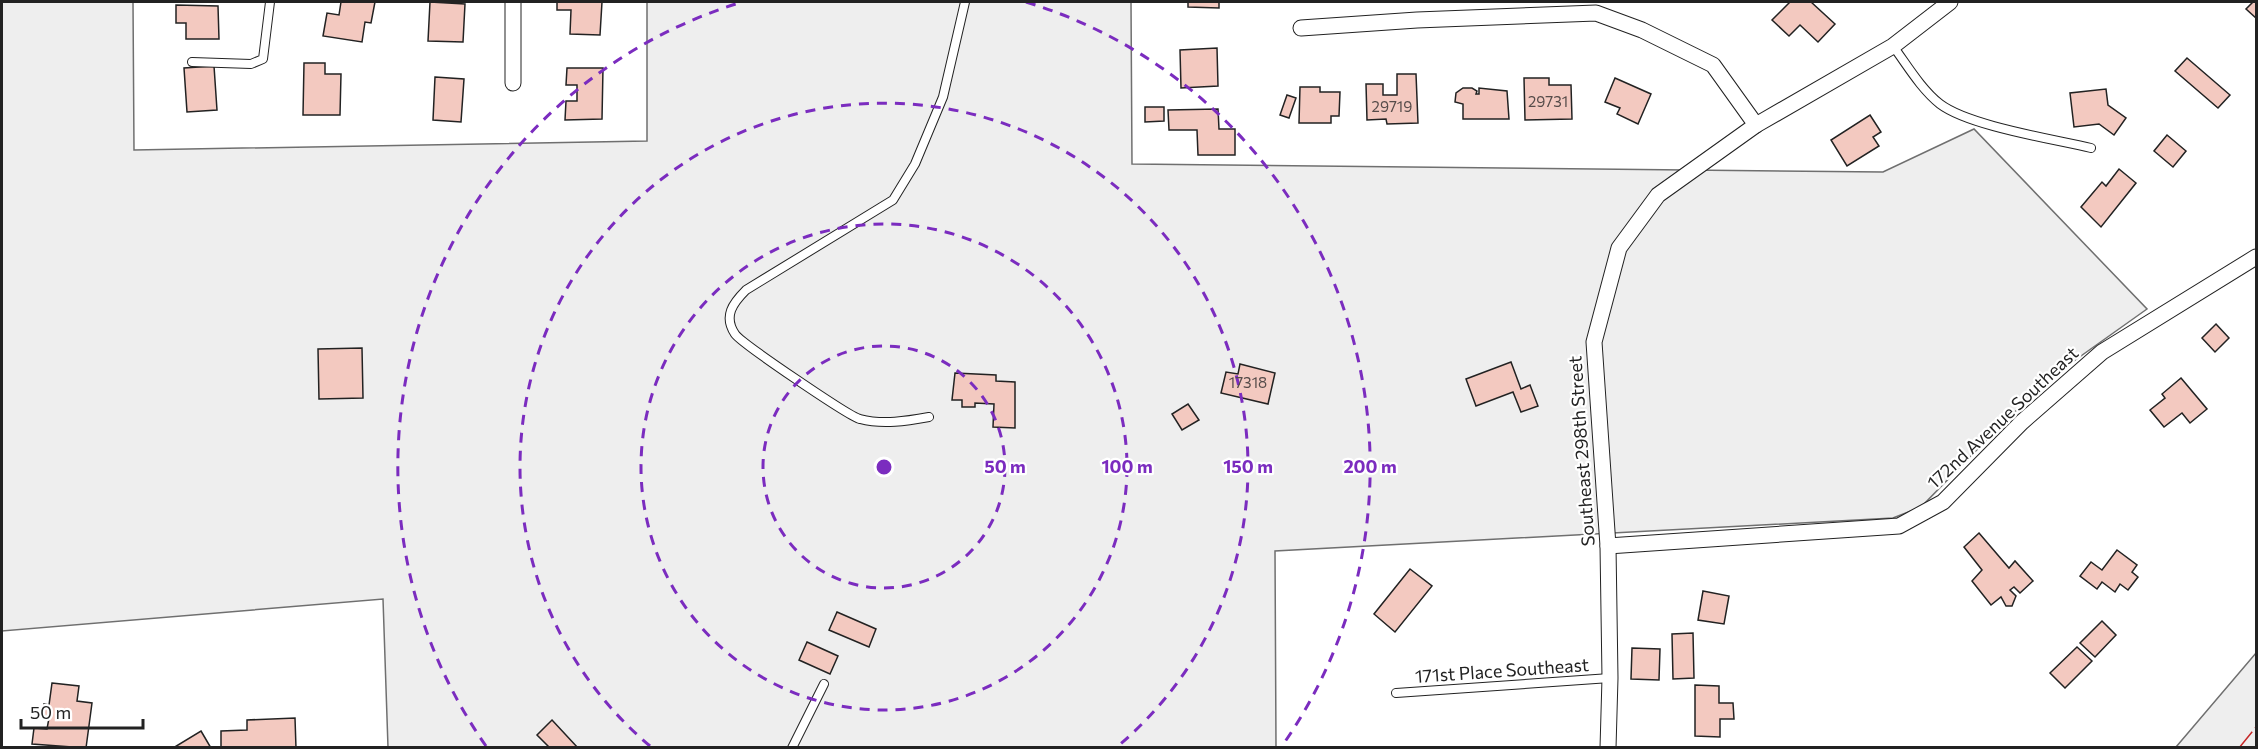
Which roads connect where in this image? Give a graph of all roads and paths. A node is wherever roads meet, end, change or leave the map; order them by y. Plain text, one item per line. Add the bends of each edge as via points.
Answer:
1 (270, 2) edge
2 (513, 2) edge
3 (964, 2) edge
4 (1950, 2) edge
5 (1301, 28) dead end
6 (1893, 46) junction
7 (192, 62) dead end
8 (513, 83) dead end
9 (1756, 125) junction
10 (2091, 148) dead end
11 (2256, 256) edge
12 (929, 417) dead end
13 (1608, 546) junction
14 (1610, 678) junction
15 (824, 684) dead end
16 (1396, 693) dead end
17 (792, 747) edge
18 (1608, 747) edge

1 - 7 lane via 262,59 251,64
2 - 8 street
3 - 12 lane via 943,97 915,164 893,200 746,290 732,304 729,318 735,334 753,350 859,419 901,422
4 - 6 street, Southeast 298th Street
5 - 9 street via 1596,13 1642,30 1713,65
6 - 9 street, Southeast 298th Street
6 - 10 lane via 1925,89 1940,104 1965,118
9 - 13 street, Southeast 298th Street via 1658,195 1619,248 1594,342
11 - 13 street, 172nd Avenue Southeast via 2102,352 2022,422 1943,502 1899,526
13 - 14 street, Southeast 298th Street
14 - 16 lane, 171st Place Southeast
14 - 18 street, Southeast 298th Street
15 - 17 lane

